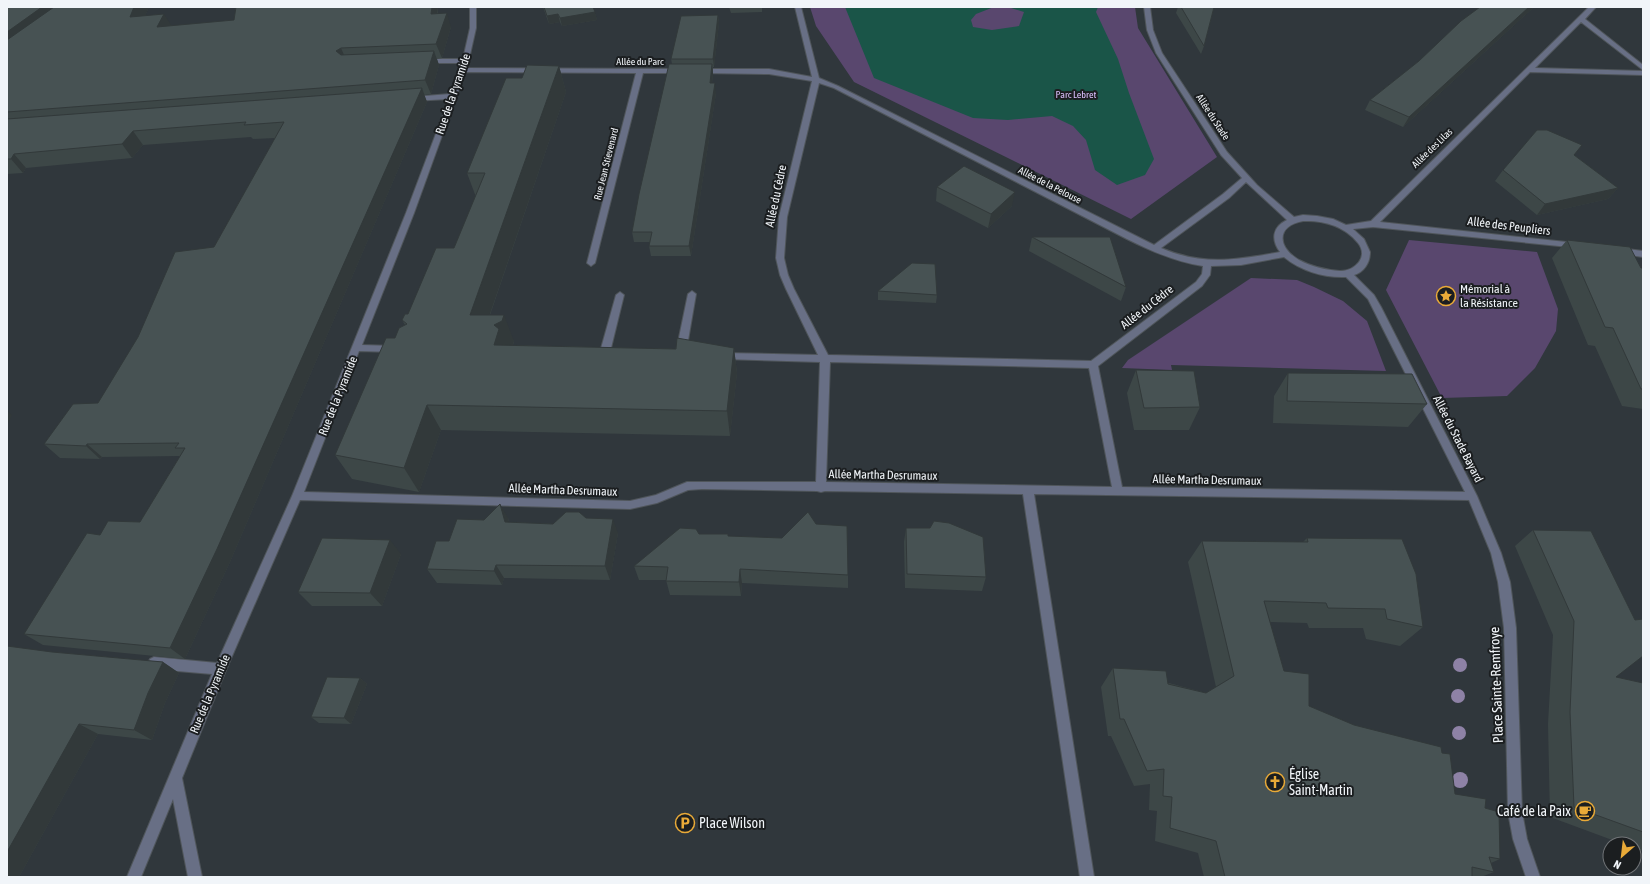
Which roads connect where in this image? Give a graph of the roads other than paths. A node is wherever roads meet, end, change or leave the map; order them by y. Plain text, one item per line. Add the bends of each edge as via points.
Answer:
1 (473, 7) edge
2 (798, 7) edge
3 (1147, 7) edge
4 (1593, 7) edge
5 (1582, 19) junction
6 (421, 62) edge
7 (464, 65) junction
8 (1643, 68) edge
9 (640, 70) junction
10 (1528, 70) junction
11 (687, 71) edge
12 (695, 71) edge
13 (1643, 73) edge
14 (816, 78) junction
15 (454, 96) junction
16 (408, 99) edge
17 (1246, 178) junction
18 (1292, 220) junction
19 (1373, 224) junction
20 (1346, 228) junction
21 (1581, 247) edge
22 (1156, 248) junction
23 (1612, 250) edge
24 (1286, 254) junction
25 (1643, 254) edge
26 (591, 263) dead end
27 (1208, 263) junction
28 (1347, 273) junction
29 (620, 294) dead end
30 (692, 294) dead end
31 (357, 348) junction
32 (400, 349) edge
33 (605, 352) edge
34 (680, 354) edge
35 (711, 355) edge
36 (825, 359) junction
37 (1093, 365) junction
38 (821, 488) junction
39 (1028, 490) junction
40 (1118, 491) junction
41 (297, 496) junction
42 (1472, 496) junction
43 (142, 662) edge
44 (220, 669) junction
45 (175, 776) junction
46 (134, 877) edge
47 (195, 877) edge
48 (1087, 877) edge
49 (1533, 877) edge

1 - 7 street, Rue de la Pyramide via 473,28
2 - 14 street
3 - 17 street, Allée du Stade via 1150,30 1159,53 1224,153
4 - 5 street, Allée des Lilas
5 - 8 street
5 - 10 street, Allée des Lilas
6 - 7 street, Allée du Parc
7 - 9 street, Allée du Parc
7 - 15 street, Rue de la Pyramide
9 - 11 street, Allée du Parc
9 - 26 street, Rue Jean Stievenard
10 - 13 street
10 - 19 street, Allée des Lilas
12 - 14 street via 778,72
14 - 22 street, Allée de la Pelouse
14 - 36 street, Allée du Cèdre via 783,217 780,250 784,275 790,290
15 - 16 street
15 - 31 street, Rue de la Pyramide
17 - 18 street, Allée du Stade
17 - 22 street
18 - 20 street via 1321,219
18 - 24 street via 1281,227 1278,234 1280,246
19 - 20 street
19 - 21 street, Allée des Peupliers
20 - 28 street via 1360,239 1366,252 1361,267
22 - 27 street, Allée de la Pelouse via 1185,260
23 - 25 street
24 - 27 street, Allée de la Pelouse via 1232,263
24 - 28 street via 1301,265 1314,270 1334,274
27 - 37 street, Allée du Cèdre via 1207,271 1199,284
28 - 42 street, Allée du Stade Bayard via 1371,297 1377,307
29 - 33 street
30 - 34 street
31 - 32 street
31 - 41 street, Rue de la Pyramide
35 - 36 street
36 - 37 street
36 - 38 street, Allée du Cèdre
37 - 40 street
38 - 39 street, Allée Martha Desrumaux
38 - 41 street, Allée Martha Desrumaux via 687,486 657,499 630,505
39 - 40 street, Allée Martha Desrumaux
39 - 48 street
40 - 42 street, Allée Martha Desrumaux
41 - 44 street, Rue de la Pyramide
42 - 49 street, Place Sainte-Remfroye via 1496,553 1508,606 1515,812 1520,839
43 - 44 street
44 - 45 street, Rue de la Pyramide
45 - 46 street, Rue de la Pyramide
45 - 47 street

